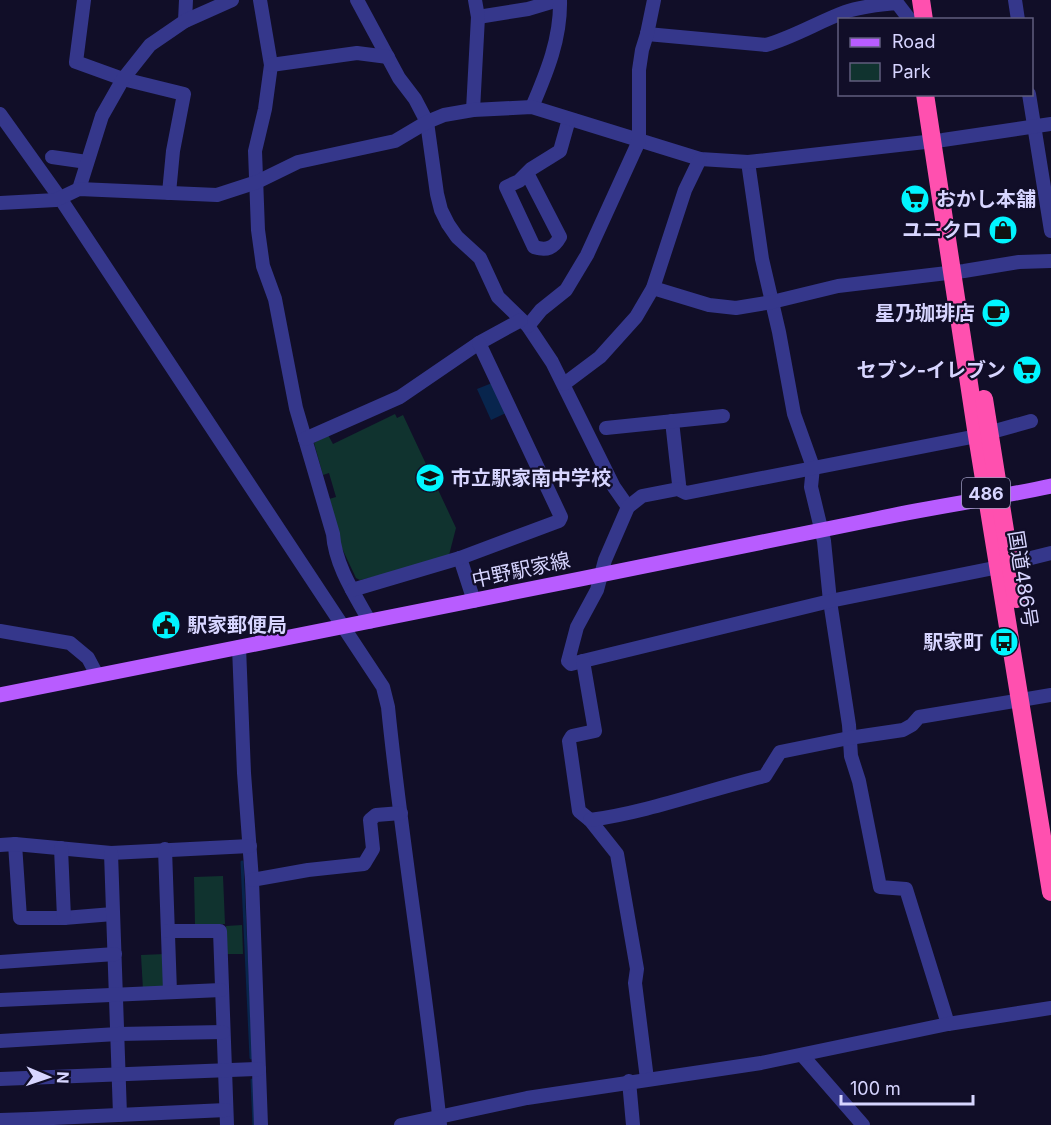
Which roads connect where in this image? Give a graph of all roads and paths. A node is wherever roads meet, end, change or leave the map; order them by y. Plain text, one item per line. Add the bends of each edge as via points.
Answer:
1 (84, 0) edge
2 (186, 0) edge
3 (232, 0) edge
4 (260, 0) edge
5 (357, 0) edge
6 (475, 0) edge
7 (559, 0) edge
8 (654, 0) edge
9 (921, 0) edge
10 (933, 0) edge
11 (1015, 0) edge
12 (901, 1) edge
13 (478, 17) junction
14 (910, 18) edge
15 (925, 18) edge
16 (926, 18) edge
17 (1018, 18) edge
18 (184, 21) junction
19 (647, 34) junction
20 (388, 57) junction
21 (271, 65) junction
22 (123, 79) junction
23 (926, 96) edge
24 (936, 96) edge
25 (1029, 96) edge
26 (532, 107) junction
27 (473, 110) junction
28 (0, 114) edge
29 (569, 118) junction
30 (427, 122) junction
31 (1051, 124) edge
32 (1034, 128) junction
33 (938, 140) junction
34 (639, 141) junction
35 (52, 157) dead end
36 (700, 159) junction
37 (87, 162) junction
38 (748, 162) junction
39 (527, 173) junction
40 (257, 182) junction
41 (79, 189) junction
42 (169, 192) junction
43 (60, 198) junction
44 (0, 203) edge
45 (1051, 231) edge
46 (1051, 261) edge
47 (958, 272) junction
48 (653, 288) junction
49 (772, 302) junction
50 (525, 323) junction
51 (479, 343) junction
52 (564, 384) junction
53 (723, 416) dead end
54 (672, 421) junction
55 (1031, 421) dead end
56 (606, 428) dead end
57 (983, 434) junction
58 (306, 439) junction
59 (813, 466) junction
60 (1051, 486) edge
61 (678, 489) junction
62 (994, 499) junction
63 (628, 507) junction
64 (823, 530) junction
65 (1051, 554) edge
66 (460, 558) junction
67 (1005, 565) junction
68 (602, 575) junction
69 (352, 590) junction
70 (474, 601) junction
71 (830, 602) junction
72 (369, 622) junction
73 (348, 626) junction
74 (0, 631) edge
75 (239, 647) junction
76 (583, 662) junction
77 (97, 675) junction
78 (0, 695) edge
79 (1051, 695) edge
80 (1025, 700) junction
81 (849, 738) junction
82 (402, 813) junction
83 (590, 820) junction
84 (1051, 823) edge
85 (15, 844) junction
86 (0, 845) edge
87 (250, 846) junction
88 (61, 848) junction
89 (165, 849) junction
90 (111, 854) junction
91 (252, 880) junction
92 (1051, 892) edge
93 (113, 914) junction
94 (64, 918) junction
95 (168, 932) junction
96 (115, 954) junction
97 (0, 962) edge
98 (221, 990) junction
99 (170, 992) junction
100 (117, 994) junction
101 (0, 1000) edge
102 (1051, 1008) edge
103 (948, 1024) junction
104 (224, 1032) junction
105 (118, 1034) junction
106 (0, 1041) edge
107 (802, 1055) junction
108 (259, 1069) junction
109 (225, 1070) junction
110 (119, 1074) junction
111 (0, 1079) edge
112 (647, 1079) junction
113 (629, 1082) junction
114 (226, 1110) junction
115 (120, 1115) junction
116 (0, 1120) edge
117 (439, 1120) edge
118 (32, 1122) edge
119 (227, 1125) edge
120 (261, 1125) edge
121 (401, 1125) edge
122 (633, 1125) edge
123 (863, 1125) edge

1 - 22 street via 76,62
2 - 18 street
3 - 18 street
4 - 21 street
5 - 20 street
6 - 13 street
7 - 13 street
7 - 26 street via 561,22
8 - 19 street
9 - 15 highway
10 - 16 street
11 - 17 street
12 - 14 highway
12 - 19 street via 846,12 766,45
13 - 27 street
18 - 22 street via 150,45
19 - 34 street via 639,70
20 - 21 street via 357,53
20 - 30 street
21 - 40 street via 255,152
22 - 37 street via 102,116
22 - 42 street via 184,94
23 - 33 highway, 国道486号 / 486
24 - 33 highway, 国道486号 / 486
25 - 32 street
26 - 27 street
26 - 29 street
27 - 30 street
28 - 43 street
29 - 34 street
29 - 39 street via 560,151
30 - 40 street via 395,141 298,162
30 - 50 street via 441,210 457,237 480,258 498,297
31 - 32 street
32 - 33 street
32 - 45 street
33 - 38 street
33 - 47 highway, 国道486号 / 486
34 - 36 street
34 - 50 street via 572,281
35 - 37 street
36 - 38 street
36 - 48 street via 685,190
37 - 41 street
38 - 49 street
39 - 39 street via 506,187 534,247 543,250 555,245 560,237
40 - 42 street via 217,195
40 - 58 street via 263,266 275,299 288,373
41 - 42 street
41 - 43 street
43 - 44 street
43 - 73 street
46 - 47 street
47 - 49 street via 838,286
47 - 57 highway, 国道486号 / 486
48 - 49 street via 736,308
48 - 52 street via 636,317 600,357
49 - 59 street via 794,414
50 - 51 street
50 - 52 street
51 - 58 street via 400,397
51 - 66 street via 561,517
52 - 63 street via 614,487
53 - 54 street
54 - 56 street
54 - 61 street
55 - 57 street
57 - 59 street
57 - 62 highway, 国道486号 / 486
58 - 69 street via 334,550
59 - 61 street via 686,493
59 - 64 street via 810,487
60 - 62 main road, 中野駅家線
61 - 63 street via 642,496
62 - 64 main road, 中野駅家線
62 - 67 highway, 国道486号 / 486
63 - 68 street
64 - 68 main road, 中野駅家線
64 - 71 street
65 - 67 street
66 - 69 street
66 - 70 street
67 - 71 street
67 - 80 highway, 国道486号 / 486
68 - 70 main road, 中野駅家線
68 - 76 street via 577,627 568,661
69 - 72 street
70 - 72 main road, 中野駅家線
71 - 76 street
71 - 81 street
72 - 73 main road, 中野駅家線
73 - 75 main road, 中野駅家線
73 - 82 street via 383,687
74 - 77 street via 70,643 88,658
75 - 77 main road, 中野駅家線
75 - 87 street
76 - 83 street via 595,730 572,736 569,741 579,811
77 - 78 main road, 中野駅家線
79 - 80 street
80 - 81 street via 919,717 903,730
80 - 84 highway, 国道486号 / 486
80 - 92 highway, 国道486号 / 486
81 - 83 street via 780,752 765,776 623,816
81 - 103 street via 880,887 906,889
82 - 91 street via 376,814 369,820 373,849 364,864
82 - 117 street
83 - 112 street via 617,854 637,969 635,983
85 - 86 street
85 - 88 street
85 - 94 street via 20,918
87 - 89 street
87 - 91 street
88 - 90 street
88 - 94 street
89 - 90 street
89 - 95 street
90 - 93 street
91 - 108 street
93 - 94 street
93 - 96 street
95 - 98 street via 220,931
95 - 99 street
96 - 97 street
96 - 100 street
98 - 99 street
98 - 104 street
99 - 100 street
100 - 101 street
100 - 105 street
102 - 103 street
103 - 107 street
104 - 105 street
104 - 109 street
105 - 106 street
105 - 110 street
107 - 112 street
107 - 123 street
108 - 109 street
108 - 120 street
109 - 110 street
109 - 114 street
110 - 111 street
110 - 115 street
112 - 113 street
113 - 117 street via 527,1098
113 - 122 street
114 - 115 street
114 - 119 street
115 - 118 street
116 - 118 street
117 - 121 street

